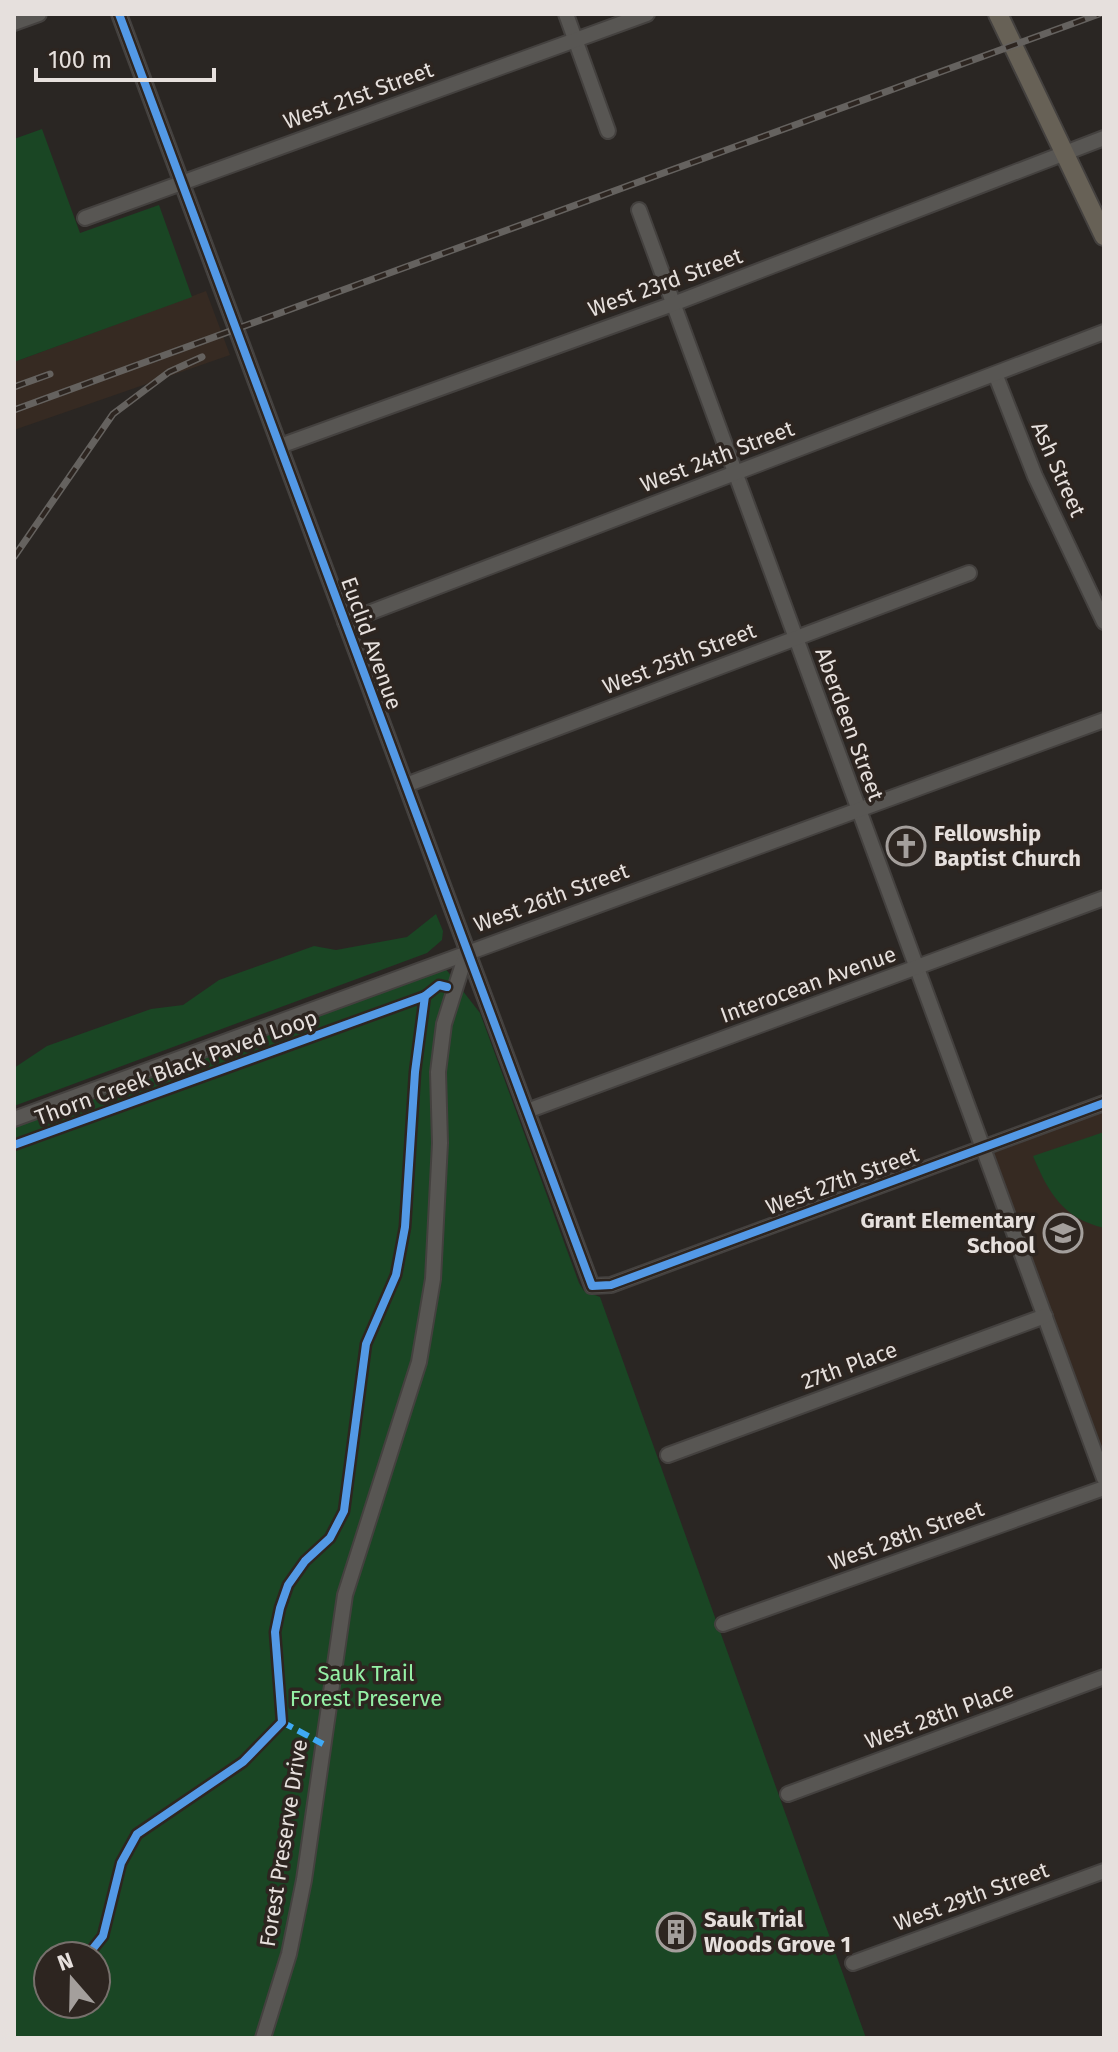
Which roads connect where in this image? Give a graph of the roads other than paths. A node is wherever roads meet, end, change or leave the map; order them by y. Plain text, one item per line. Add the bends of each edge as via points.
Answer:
1 (39, 14) edge
2 (119, 14) edge
3 (566, 14) edge
4 (647, 14) edge
5 (998, 14) edge
6 (14, 23) edge
7 (575, 39) junction
8 (608, 131) dead end
9 (1104, 138) edge
10 (1064, 153) junction
11 (182, 184) junction
12 (639, 210) dead end
13 (85, 218) dead end
14 (1104, 236) edge
15 (673, 304) junction
16 (1104, 332) edge
17 (996, 376) junction
18 (280, 446) junction
19 (735, 473) junction
20 (969, 573) dead end
21 (345, 622) junction
22 (1104, 622) edge
23 (796, 638) junction
24 (1104, 720) edge
25 (406, 785) junction
26 (858, 808) junction
27 (1104, 898) edge
28 (467, 951) junction
29 (916, 967) junction
30 (1104, 1103) edge
31 (527, 1111) junction
32 (14, 1119) edge
33 (983, 1147) junction
34 (592, 1286) joint
35 (1045, 1316) junction
36 (668, 1455) dead end
37 (1104, 1478) edge
38 (1104, 1488) edge
39 (723, 1624) dead end
40 (1104, 1677) edge
41 (788, 1794) dead end
42 (1104, 1871) edge
43 (853, 1963) dead end
44 (263, 2038) edge

1 - 6 street
2 - 11 street, Euclid Avenue
3 - 7 street
4 - 7 street, West 21st Street
5 - 10 main road
7 - 8 street
7 - 11 street, West 21st Street
9 - 10 street, West 23rd Street
10 - 14 main road
10 - 15 street, West 23rd Street
11 - 13 street, West 21st Street
11 - 18 street, Euclid Avenue
12 - 15 street, Aberdeen Street
15 - 18 street, West 23rd Street
15 - 19 street, Aberdeen Street
16 - 17 street, West 24th Street
17 - 19 street, West 24th Street
17 - 22 street, Ash Street via 1035,476
18 - 21 street, Euclid Avenue
19 - 21 street, West 24th Street
19 - 23 street, Aberdeen Street
20 - 23 street, West 25th Street
21 - 25 street, Euclid Avenue
23 - 25 street, West 25th Street
23 - 26 street, Aberdeen Street
24 - 26 street, West 26th Street
25 - 28 street, Euclid Avenue
26 - 28 street, West 26th Street
26 - 29 street, Aberdeen Street
27 - 29 street, Interocean Avenue
28 - 31 street, Euclid Avenue
28 - 32 street, West 26th Street
28 - 44 street, Forest Preserve Drive via 441,1048 433,1279 419,1362 345,1595 304,1880 289,1954
29 - 31 street, Interocean Avenue
29 - 33 street, Aberdeen Street
30 - 33 street, West 27th Street
31 - 34 street, Euclid Avenue
33 - 34 street, West 27th Street via 611,1285
33 - 35 street, Aberdeen Street
35 - 36 street, 27th Place
35 - 37 street, Aberdeen Street
38 - 39 street, West 28th Street
40 - 41 street, West 28th Place
42 - 43 street, West 29th Street

